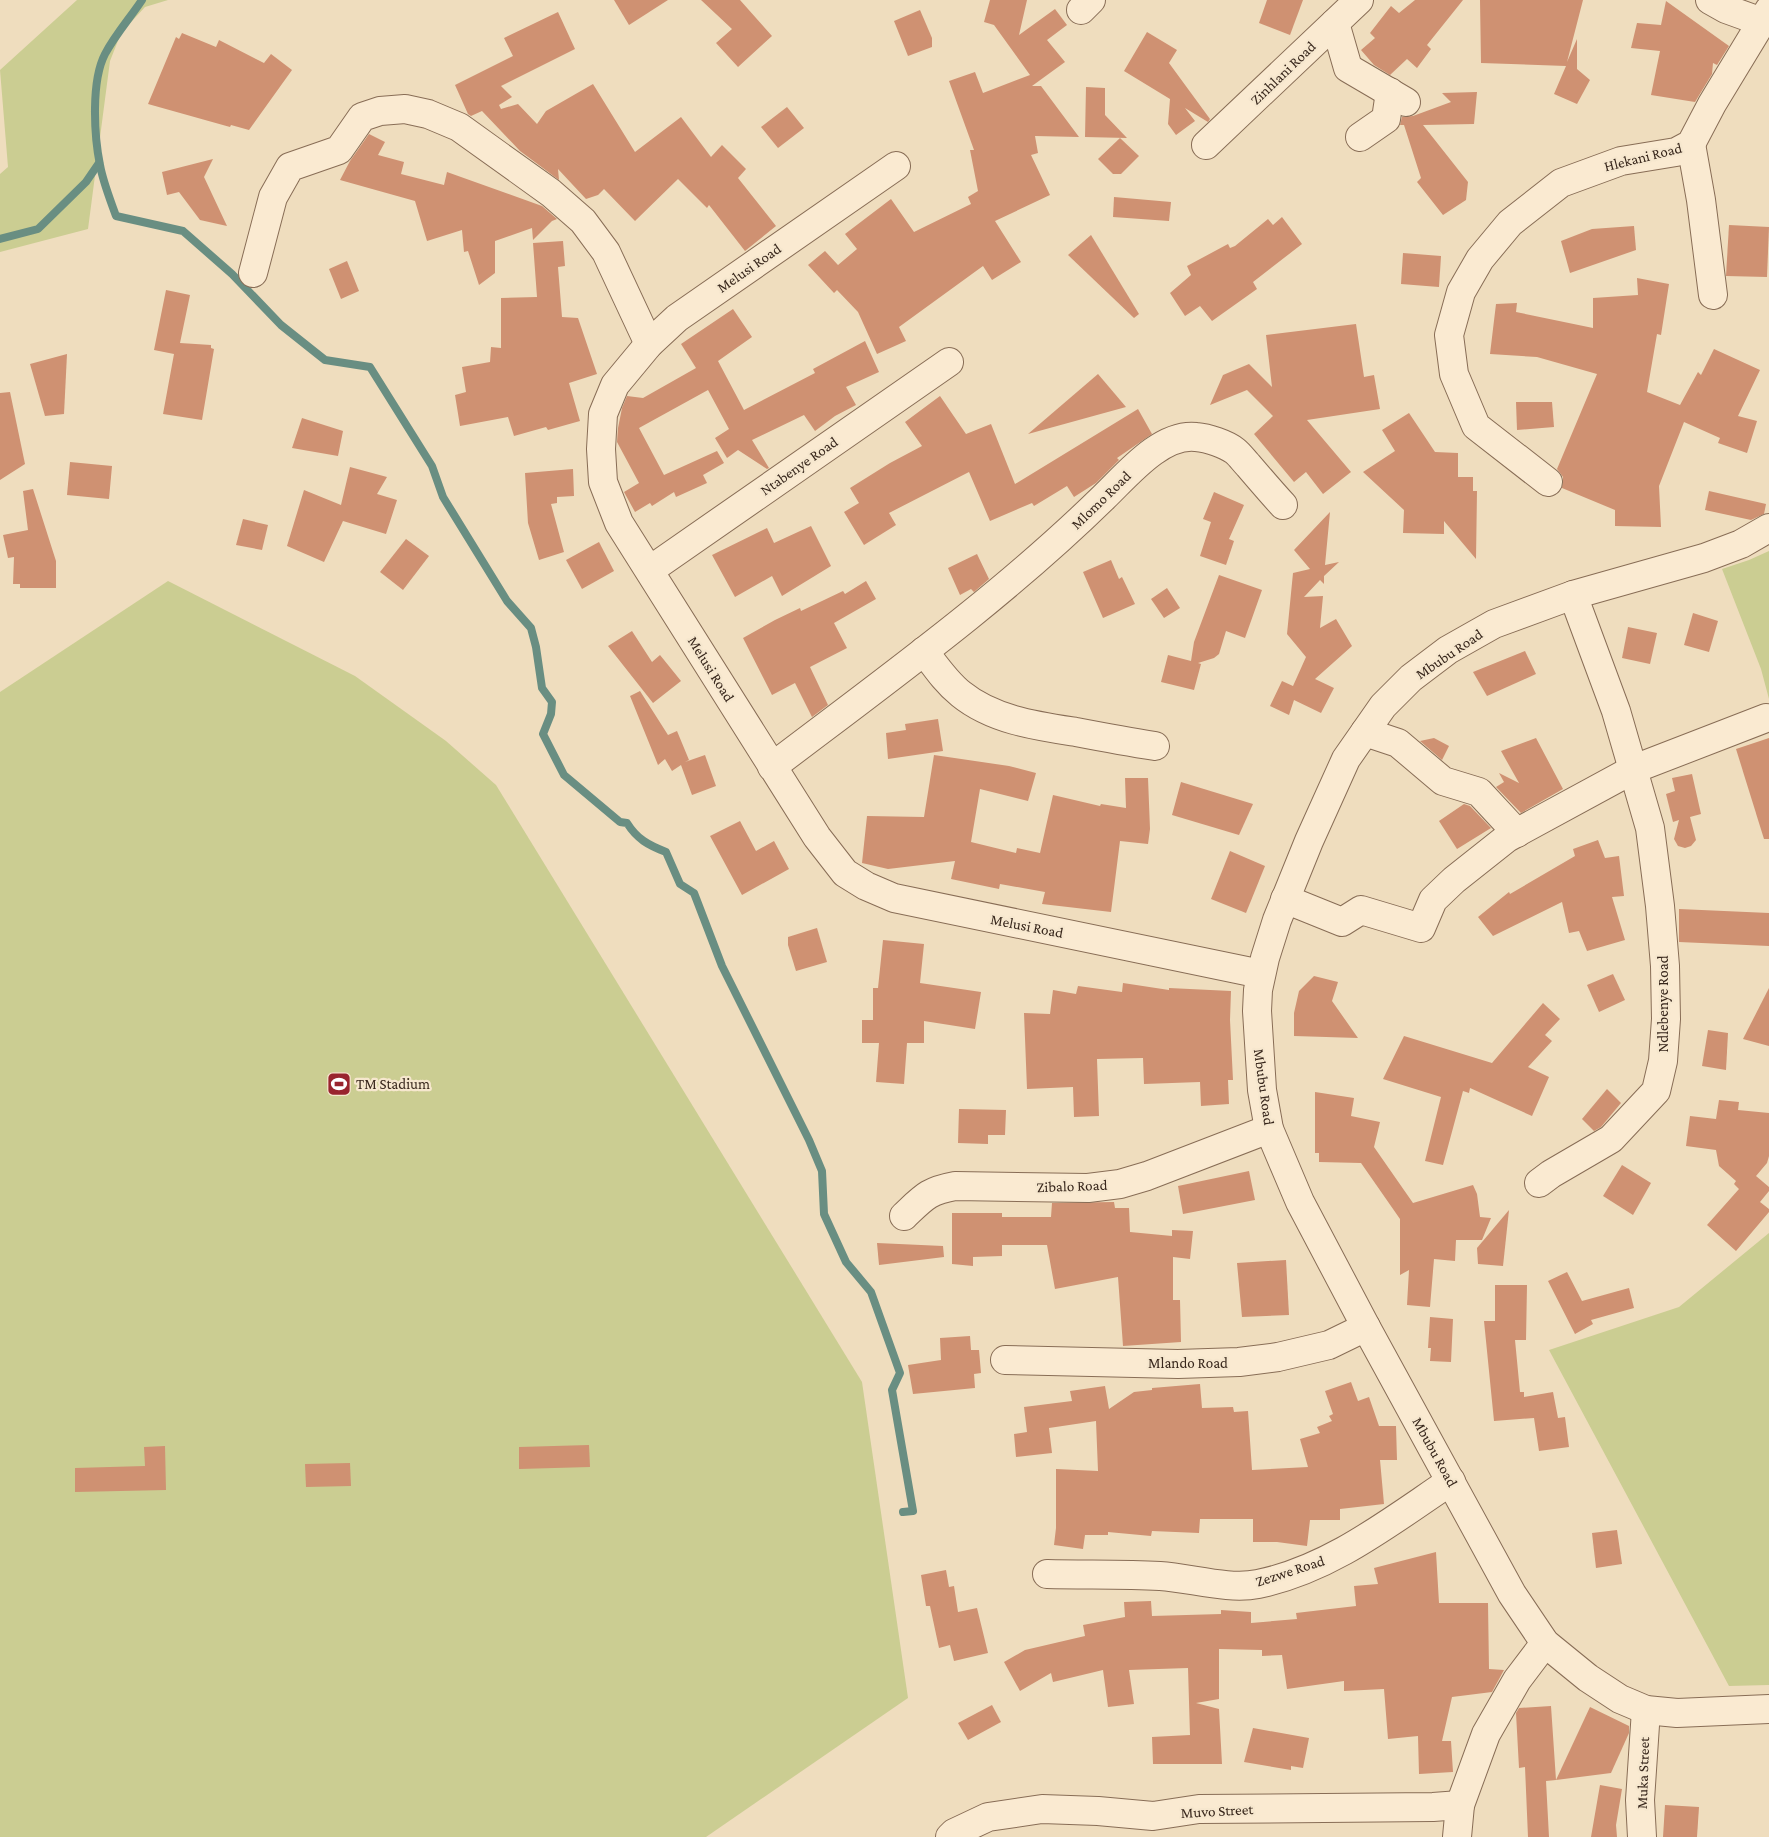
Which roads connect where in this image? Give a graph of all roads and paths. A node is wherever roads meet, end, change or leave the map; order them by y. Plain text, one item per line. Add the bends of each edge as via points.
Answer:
1 (1359, 0) edge
2 (1710, 0) edge
3 (1765, 16) edge
4 (1334, 23) junction
5 (1307, 49) junction
6 (1348, 68) junction
7 (1360, 137) dead end
8 (1691, 144) junction
9 (1206, 145) dead end
10 (896, 166) dead end
11 (253, 273) dead end
12 (1713, 295) dead end
13 (649, 344) junction
14 (948, 362) dead end
15 (1548, 482) dead end
16 (1283, 505) dead end
17 (1769, 528) edge
18 (650, 570) junction
19 (1573, 595) junction
20 (924, 651) junction
21 (1766, 718) dead end
22 (1365, 732) junction
23 (1155, 746) dead end
24 (772, 767) junction
25 (1634, 770) junction
26 (1517, 833) junction
27 (1286, 899) junction
28 (1261, 974) junction
29 (1269, 1129) junction
30 (1539, 1183) dead end
31 (904, 1216) dead end
32 (1366, 1327) junction
33 (1005, 1360) dead end
34 (1450, 1481) junction
35 (1047, 1574) dead end
36 (1545, 1643) junction
37 (1769, 1709) edge
38 (1646, 1710) junction
39 (1460, 1805) junction
40 (950, 1837) edge
41 (1457, 1837) edge
42 (1642, 1837) edge

1 - 4 street, Zinhlani Road
2 - 3 street via 1726,9
3 - 8 street, Hlekani Road
4 - 5 street, Zinhlani Road
4 - 6 street
5 - 6 street
5 - 9 street, Zinhlani Road
6 - 7 street via 1398,97 1386,119
8 - 12 street, Hlekani Road
8 - 15 street, Hlekani Road via 1676,152 1621,161 1562,183 1510,223 1480,259 1461,292 1449,335 1454,374 1476,426
10 - 13 street, Melusi Road via 677,318
11 - 13 street via 273,197 290,167 339,150 362,117 380,111 405,109 428,114 459,127 551,193 583,221 606,252
13 - 18 street, Melusi Road via 614,385 604,414 601,449 603,482 619,523
14 - 18 street, Ntabenye Road
16 - 20 street, Mlomo Road via 1236,451 1196,436 1177,439 1144,458 1076,525
17 - 19 street, Mbubu Road via 1741,544 1704,558
18 - 24 street, Melusi Road
19 - 22 street, Mbubu Road via 1494,624 1448,650 1411,678 1383,706
19 - 25 street, Ndlebenye Road
20 - 23 street via 946,680 988,711 1054,728
20 - 24 street, Mlomo Road
21 - 25 street
22 - 26 street via 1398,743 1443,781 1479,792
22 - 27 street, Mbubu Road via 1346,759 1308,840
24 - 28 street, Melusi Road via 817,837 845,873 894,898
25 - 26 street
25 - 30 street, Ndlebenye Road via 1650,828 1660,906 1665,966 1663,1061 1656,1091 1611,1139
26 - 27 street via 1454,880 1433,900 1421,928 1360,910 1342,922
27 - 28 street, Mbubu Road
28 - 29 street, Mbubu Road via 1258,1046
29 - 31 street, Zibalo Road via 1120,1184 1088,1188 955,1186 928,1194
29 - 32 street, Mbubu Road via 1300,1202
32 - 33 street, Mlando Road via 1329,1345 1239,1362 1178,1364
32 - 34 street, Mbubu Road
34 - 35 street, Zezwe Road via 1365,1539 1316,1565 1257,1584 1230,1585 1161,1576
34 - 36 street, Mbubu Road via 1512,1594
36 - 38 street, Mbubu Road via 1588,1678 1620,1699
36 - 39 street via 1517,1680 1486,1734
37 - 38 street, Mbubu Road via 1677,1713
38 - 42 street, Muka Street via 1640,1800
39 - 40 street, Muvo Street via 1199,1809 1153,1816 1098,1810 1042,1809 988,1817
39 - 41 street

